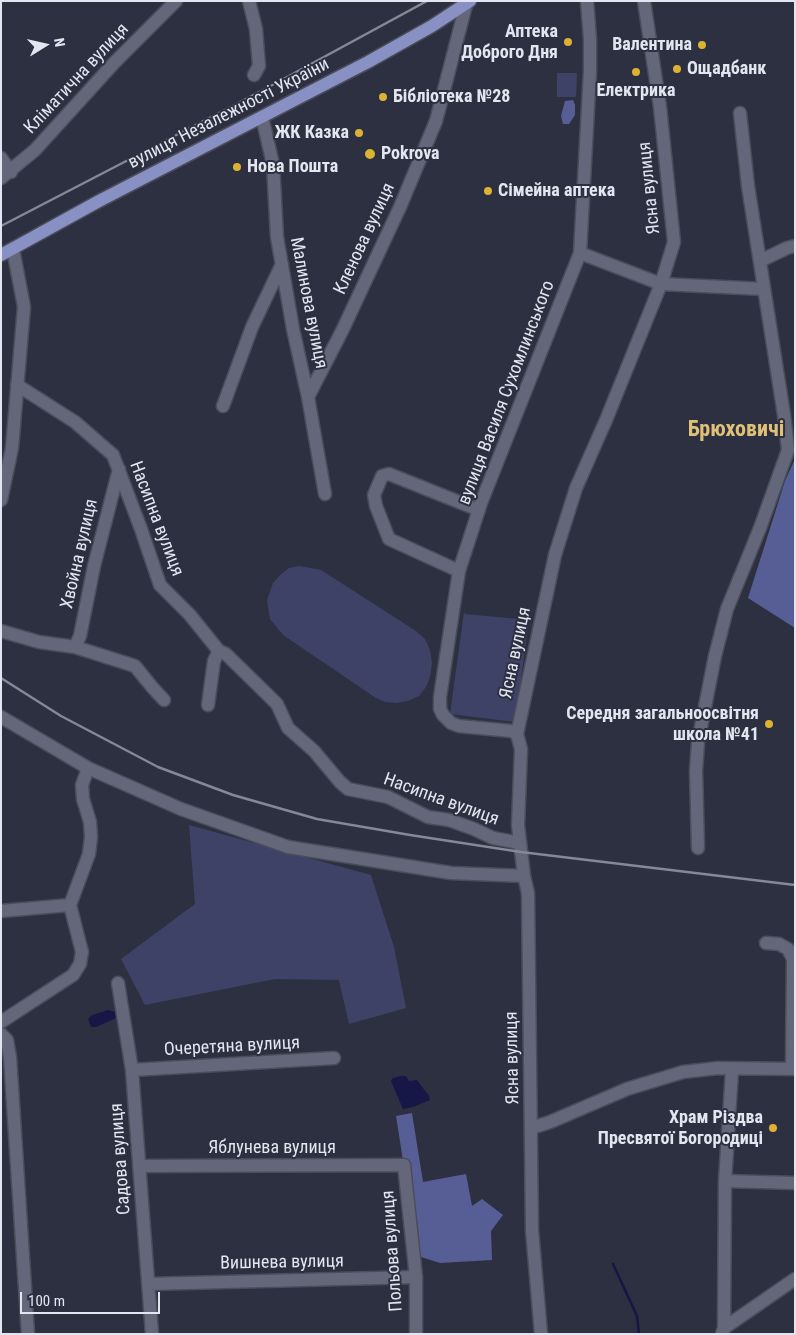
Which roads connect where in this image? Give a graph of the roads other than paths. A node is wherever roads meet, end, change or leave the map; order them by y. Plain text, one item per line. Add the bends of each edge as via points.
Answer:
1 (176, 1) edge
2 (249, 1) edge
3 (587, 1) edge
4 (644, 1) edge
5 (468, 3) edge
6 (254, 75) dead end
7 (740, 113) dead end
8 (262, 117) junction
9 (1, 158) edge
10 (6, 175) edge
11 (795, 246) edge
12 (7, 252) edge
13 (580, 253) junction
14 (760, 261) junction
15 (282, 264) junction
16 (661, 284) junction
17 (764, 289) junction
18 (17, 385) junction
19 (308, 397) junction
20 (223, 406) dead end
21 (118, 468) junction
22 (325, 494) dead end
23 (1, 500) edge
24 (479, 510) junction
25 (458, 571) junction
26 (1, 631) edge
27 (75, 648) junction
28 (219, 651) junction
29 (164, 700) dead end
30 (208, 705) dead end
31 (1, 717) edge
32 (517, 734) junction
33 (88, 768) junction
34 (520, 843) junction
35 (698, 848) dead end
36 (524, 876) junction
37 (70, 904) junction
38 (1, 911) edge
39 (766, 943) dead end
40 (118, 983) dead end
41 (1, 1022) edge
42 (1, 1034) edge
43 (334, 1058) dead end
44 (793, 1069) edge
45 (132, 1070) junction
46 (732, 1070) junction
47 (531, 1128) junction
48 (404, 1165) joint
49 (139, 1166) junction
50 (725, 1180) junction
51 (795, 1183) edge
52 (416, 1278) junction
53 (795, 1279) edge
54 (148, 1284) junction
55 (723, 1331) edge
56 (28, 1334) edge
57 (152, 1334) edge
58 (416, 1334) edge
59 (541, 1334) edge

1 - 10 street, Кліматична вулиця via 35,150
2 - 6 street via 256,29 259,66
3 - 13 street, вулиця Василя Сухомлинського via 590,71
4 - 16 street, Ясна вулиця via 660,107 674,242
5 - 8 main road, вулиця Незалежності України via 368,62
5 - 19 street, Кленова вулиця via 436,121 400,208
7 - 14 street
8 - 12 main road, вулиця Незалежності України
8 - 15 street, Малинова вулиця via 273,164 277,237
9 - 10 street
11 - 14 street
12 - 18 street via 24,307
13 - 16 street
13 - 24 street, вулиця Василя Сухомлинського
14 - 17 street
15 - 19 street, Малинова вулиця
15 - 20 street via 252,327
16 - 17 street
16 - 32 street, Ясна вулиця via 576,488 558,545
17 - 35 street via 788,450 727,609 711,674 697,752
18 - 21 street, Насипна вулиця via 75,422 113,455
18 - 23 street via 12,448
19 - 22 street, Малинова вулиця
21 - 27 street, Хвойна вулиця
21 - 28 street, Насипна вулиця via 160,585 190,614
24 - 25 street, вулиця Василя Сухомлинського
24 - 25 street via 389,474 382,476 374,495 389,539
25 - 32 street, вулиця Василя Сухомлинського via 440,709 446,719 459,726
26 - 27 street
27 - 29 street via 136,666
28 - 30 street via 214,661
28 - 34 street, Насипна вулиця via 226,654 277,704 288,728 348,789 388,797 428,817 449,820 492,838
31 - 33 street
32 - 34 street, Ясна вулиця via 521,749
33 - 36 street via 181,809 288,847 450,873
33 - 37 street via 82,785 92,837
34 - 36 street, Ясна вулиця
36 - 47 street, Ясна вулиця via 529,907
37 - 38 street
37 - 41 street via 82,952 80,964 73,975
39 - 44 street via 788,949 793,959
40 - 45 street, Садова вулиця
42 - 56 street via 7,1040 10,1056
43 - 45 street, Очеретяна вулиця
44 - 46 street
45 - 49 street, Садова вулиця
46 - 47 street via 718,1068 683,1072 627,1089
46 - 50 street
47 - 59 street, Ясна вулиця via 532,1230
48 - 49 street, Яблунева вулиця
48 - 52 street, Польова вулиця
49 - 54 street, Садова вулиця
50 - 51 street
50 - 55 street
52 - 54 street, Вишнева вулиця
52 - 58 street, Польова вулиця
53 - 55 street
54 - 57 street, Садова вулиця

